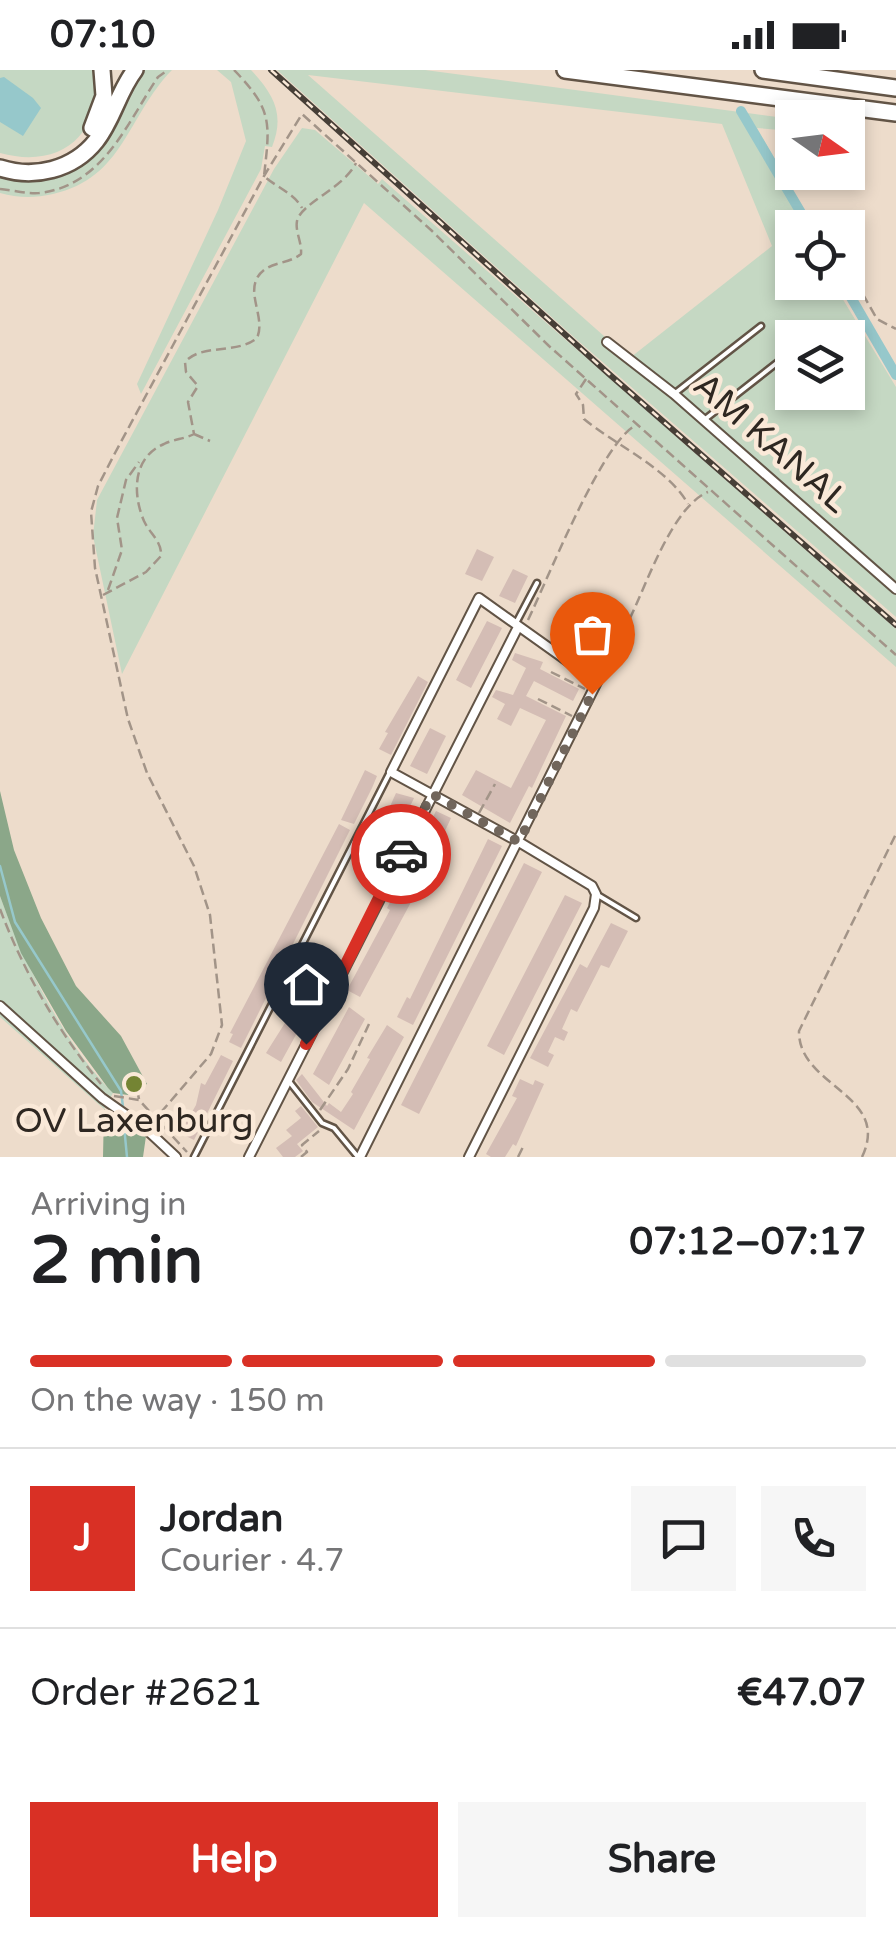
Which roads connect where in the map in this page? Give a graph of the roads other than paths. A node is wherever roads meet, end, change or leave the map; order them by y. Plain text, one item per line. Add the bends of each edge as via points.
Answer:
1 (102, 70) edge
2 (135, 70) edge
3 (565, 70) edge
4 (762, 70) edge
5 (896, 88) edge
6 (896, 113) edge
7 (0, 158) edge
8 (0, 168) edge
9 (761, 326) dead end
10 (607, 342) dead end
11 (775, 364) edge
12 (674, 394) junction
13 (704, 420) junction
14 (536, 583) dead end
15 (896, 589) edge
16 (519, 628) junction
17 (390, 772) junction
18 (432, 794) junction
19 (519, 842) junction
20 (596, 894) junction
21 (636, 918) dead end
22 (0, 1006) edge
23 (288, 1080) junction
24 (176, 1157) edge
25 (193, 1157) edge
26 (249, 1157) edge
27 (359, 1157) edge
28 (469, 1157) edge

1 - 7 highway via 100,114 82,142 40,163
2 - 8 highway via 86,151 42,172
3 - 6 highway
4 - 5 highway
9 - 12 lane
10 - 12 street, AM KANAL
11 - 13 lane
12 - 13 street, AM KANAL
13 - 15 street, AM KANAL
14 - 16 lane
16 - 17 street via 479,598
16 - 18 street
16 - 19 street via 597,682
17 - 18 street
17 - 25 lane
18 - 19 street
18 - 23 street
19 - 20 street
19 - 27 street
20 - 21 lane
20 - 28 street
22 - 24 street
23 - 26 street
23 - 27 lane

